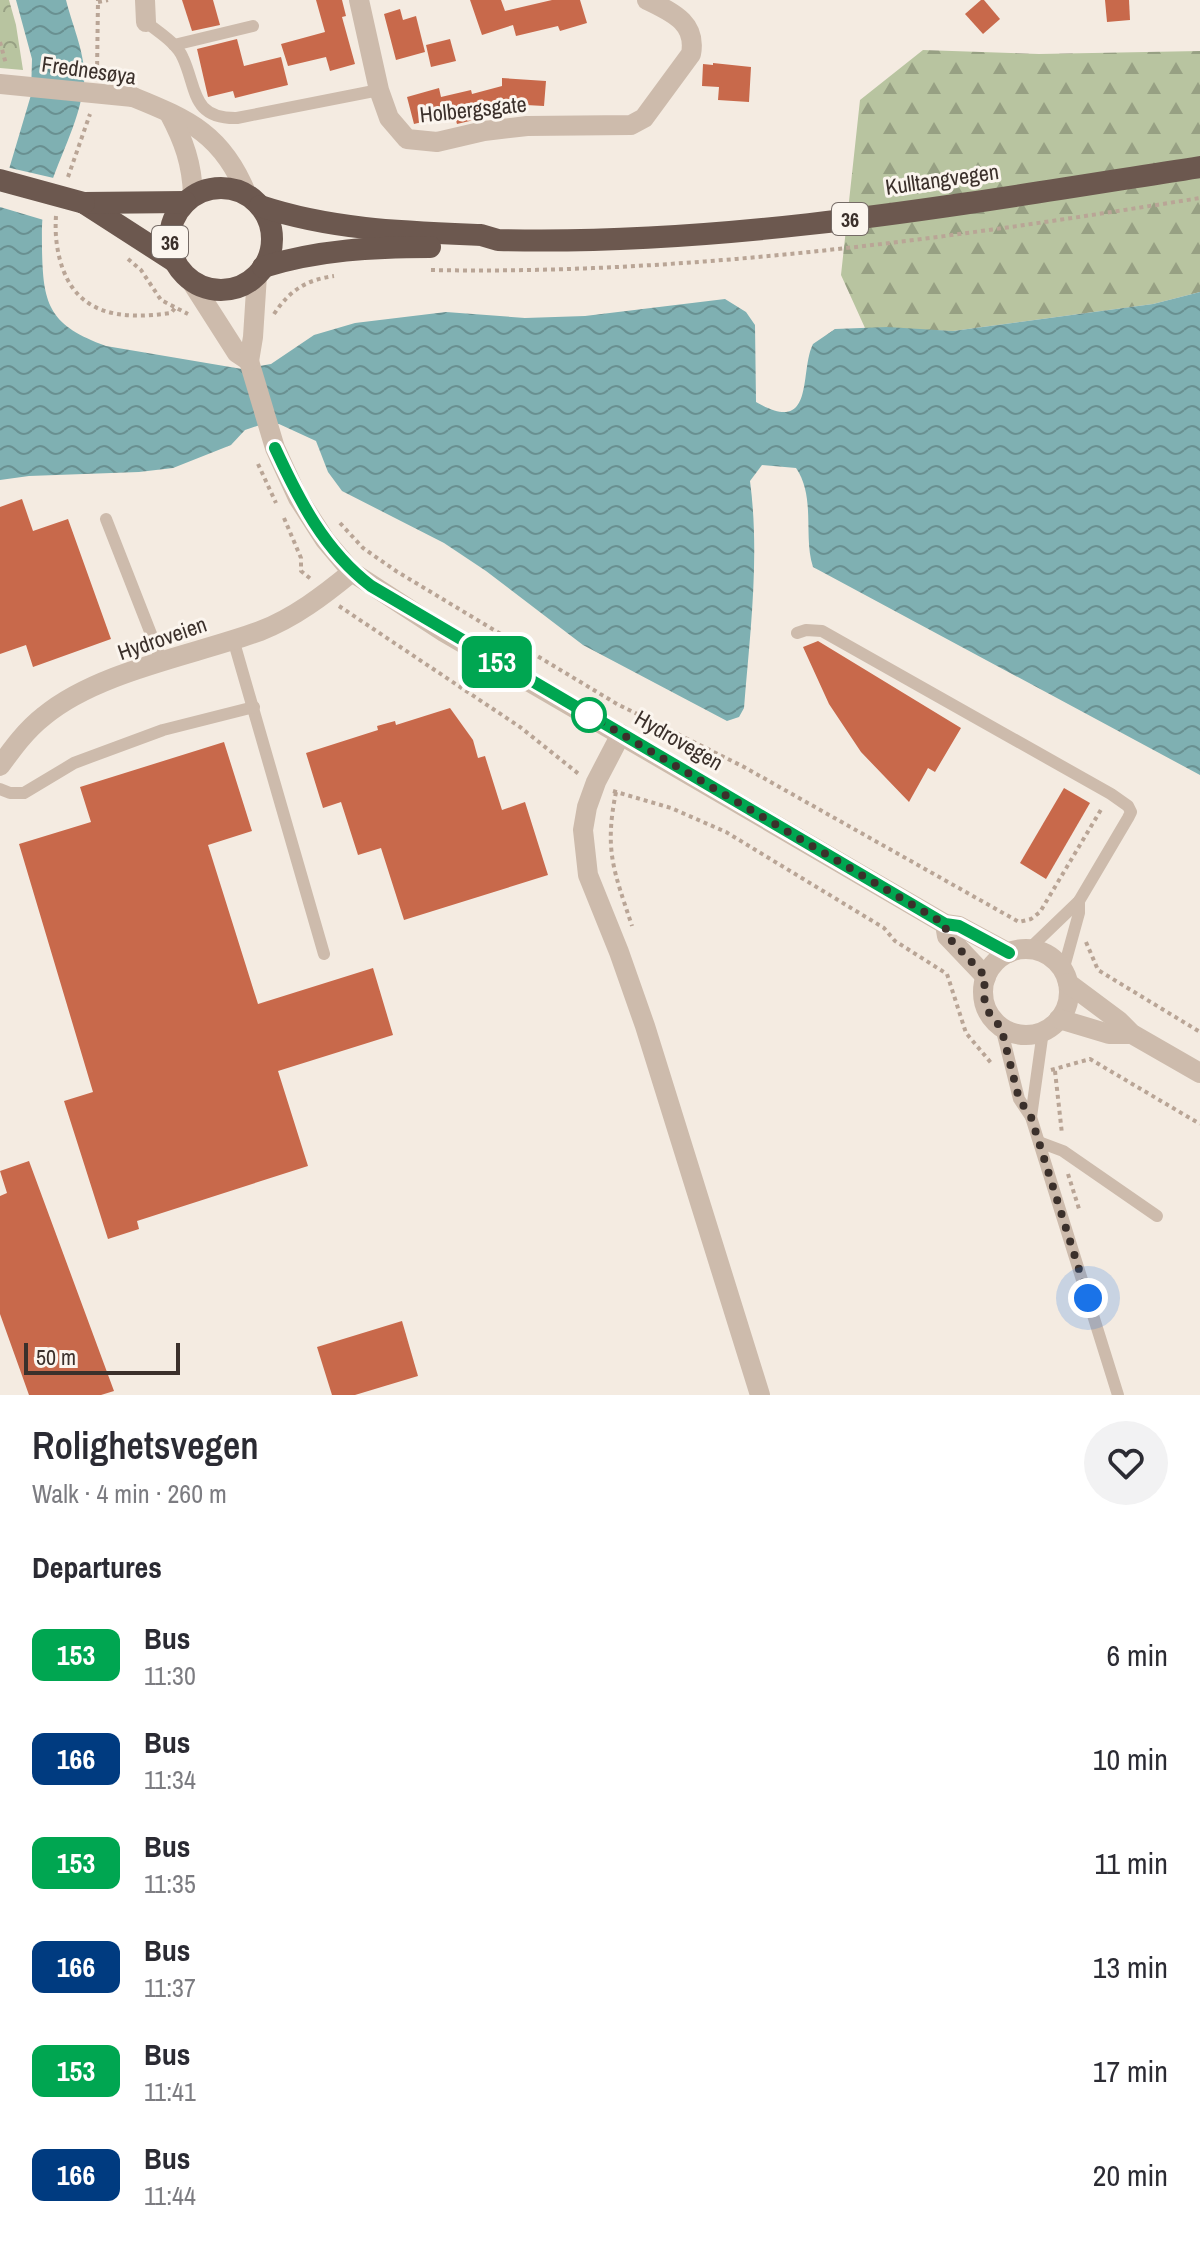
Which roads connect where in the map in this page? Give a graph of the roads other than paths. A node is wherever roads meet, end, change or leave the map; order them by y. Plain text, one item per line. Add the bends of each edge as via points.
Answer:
1 (145, 0) edge
2 (359, 0) edge
3 (647, 0) edge
4 (146, 22) joint
5 (253, 26) dead end
6 (174, 45) junction
7 (0, 84) edge
8 (379, 90) junction
9 (169, 113) junction
10 (1200, 167) edge
11 (0, 180) edge
12 (189, 199) junction
13 (254, 201) junction
14 (84, 203) junction
15 (498, 240) junction
16 (174, 261) junction
17 (260, 271) junction
18 (191, 281) junction
19 (249, 361) junction
20 (106, 519) dead end
21 (352, 572) junction
22 (797, 633) dead end
23 (233, 639) junction
24 (162, 662) junction
25 (254, 707) junction
26 (621, 734) junction
27 (0, 766) edge
28 (0, 789) edge
29 (1079, 901) junction
30 (945, 924) junction
31 (1019, 951) junction
32 (324, 954) dead end
33 (986, 977) junction
34 (1065, 977) junction
35 (1051, 1025) junction
36 (1001, 1027) junction
37 (1132, 1034) junction
38 (1200, 1073) edge
39 (1031, 1117) junction
40 (1039, 1142) junction
41 (1157, 1216) dead end
42 (760, 1395) edge
43 (1118, 1395) edge

1 - 4 street
2 - 8 street, Holbergsgate
3 - 8 street, Holbergsgate via 678,16 693,43 691,54 644,118 631,125 507,127 422,142 397,130
4 - 6 lane
5 - 6 lane
6 - 8 lane via 198,101 220,117
7 - 9 street, Frednesøya, bridge via 133,97
9 - 12 street via 192,171
9 - 13 street, Frednesøya via 215,142
10 - 15 highway, Kulltangvegen / 36 via 810,223 656,236
11 - 14 highway, 36, bridge
12 - 13 highway, 36 via 220,188
12 - 14 highway, 36
12 - 16 highway, 36 via 170,230
13 - 15 highway, Kulltangvegen / 36 via 344,227
13 - 17 highway via 269,220 272,236
14 - 16 highway, 36
15 - 17 highway, Kulltangvegen / 36 via 481,246 340,250 295,257
16 - 18 highway, 36
17 - 18 highway, 36 via 246,284 218,290
17 - 19 street
18 - 19 street via 237,353
19 - 21 street, Hydrovegen via 275,448 298,498
20 - 24 lane
21 - 23 street, Hydroveien via 327,593 262,630
21 - 26 street, Hydrovegen
22 - 29 lane via 822,631 1128,806 1131,812
23 - 24 street, Hydroveien
23 - 25 lane
24 - 27 street, Hydroveien via 93,687 46,714
25 - 28 lane via 163,730 74,763 24,793
25 - 32 lane
26 - 30 street, Hydrovegen
26 - 42 street via 587,807 583,830 588,875 645,1026
29 - 31 lane
29 - 34 lane
30 - 31 street, Hydrovegen
30 - 33 street, Hydrovegen via 947,936
31 - 33 street via 995,963
31 - 34 street via 1049,956
33 - 36 street via 985,1005
34 - 35 street via 1067,1002
34 - 37 street
35 - 36 street via 1021,1035
35 - 37 street
35 - 39 lane
36 - 39 lane via 1019,1099
37 - 38 street
39 - 40 lane
40 - 41 lane via 1063,1151
40 - 43 lane

